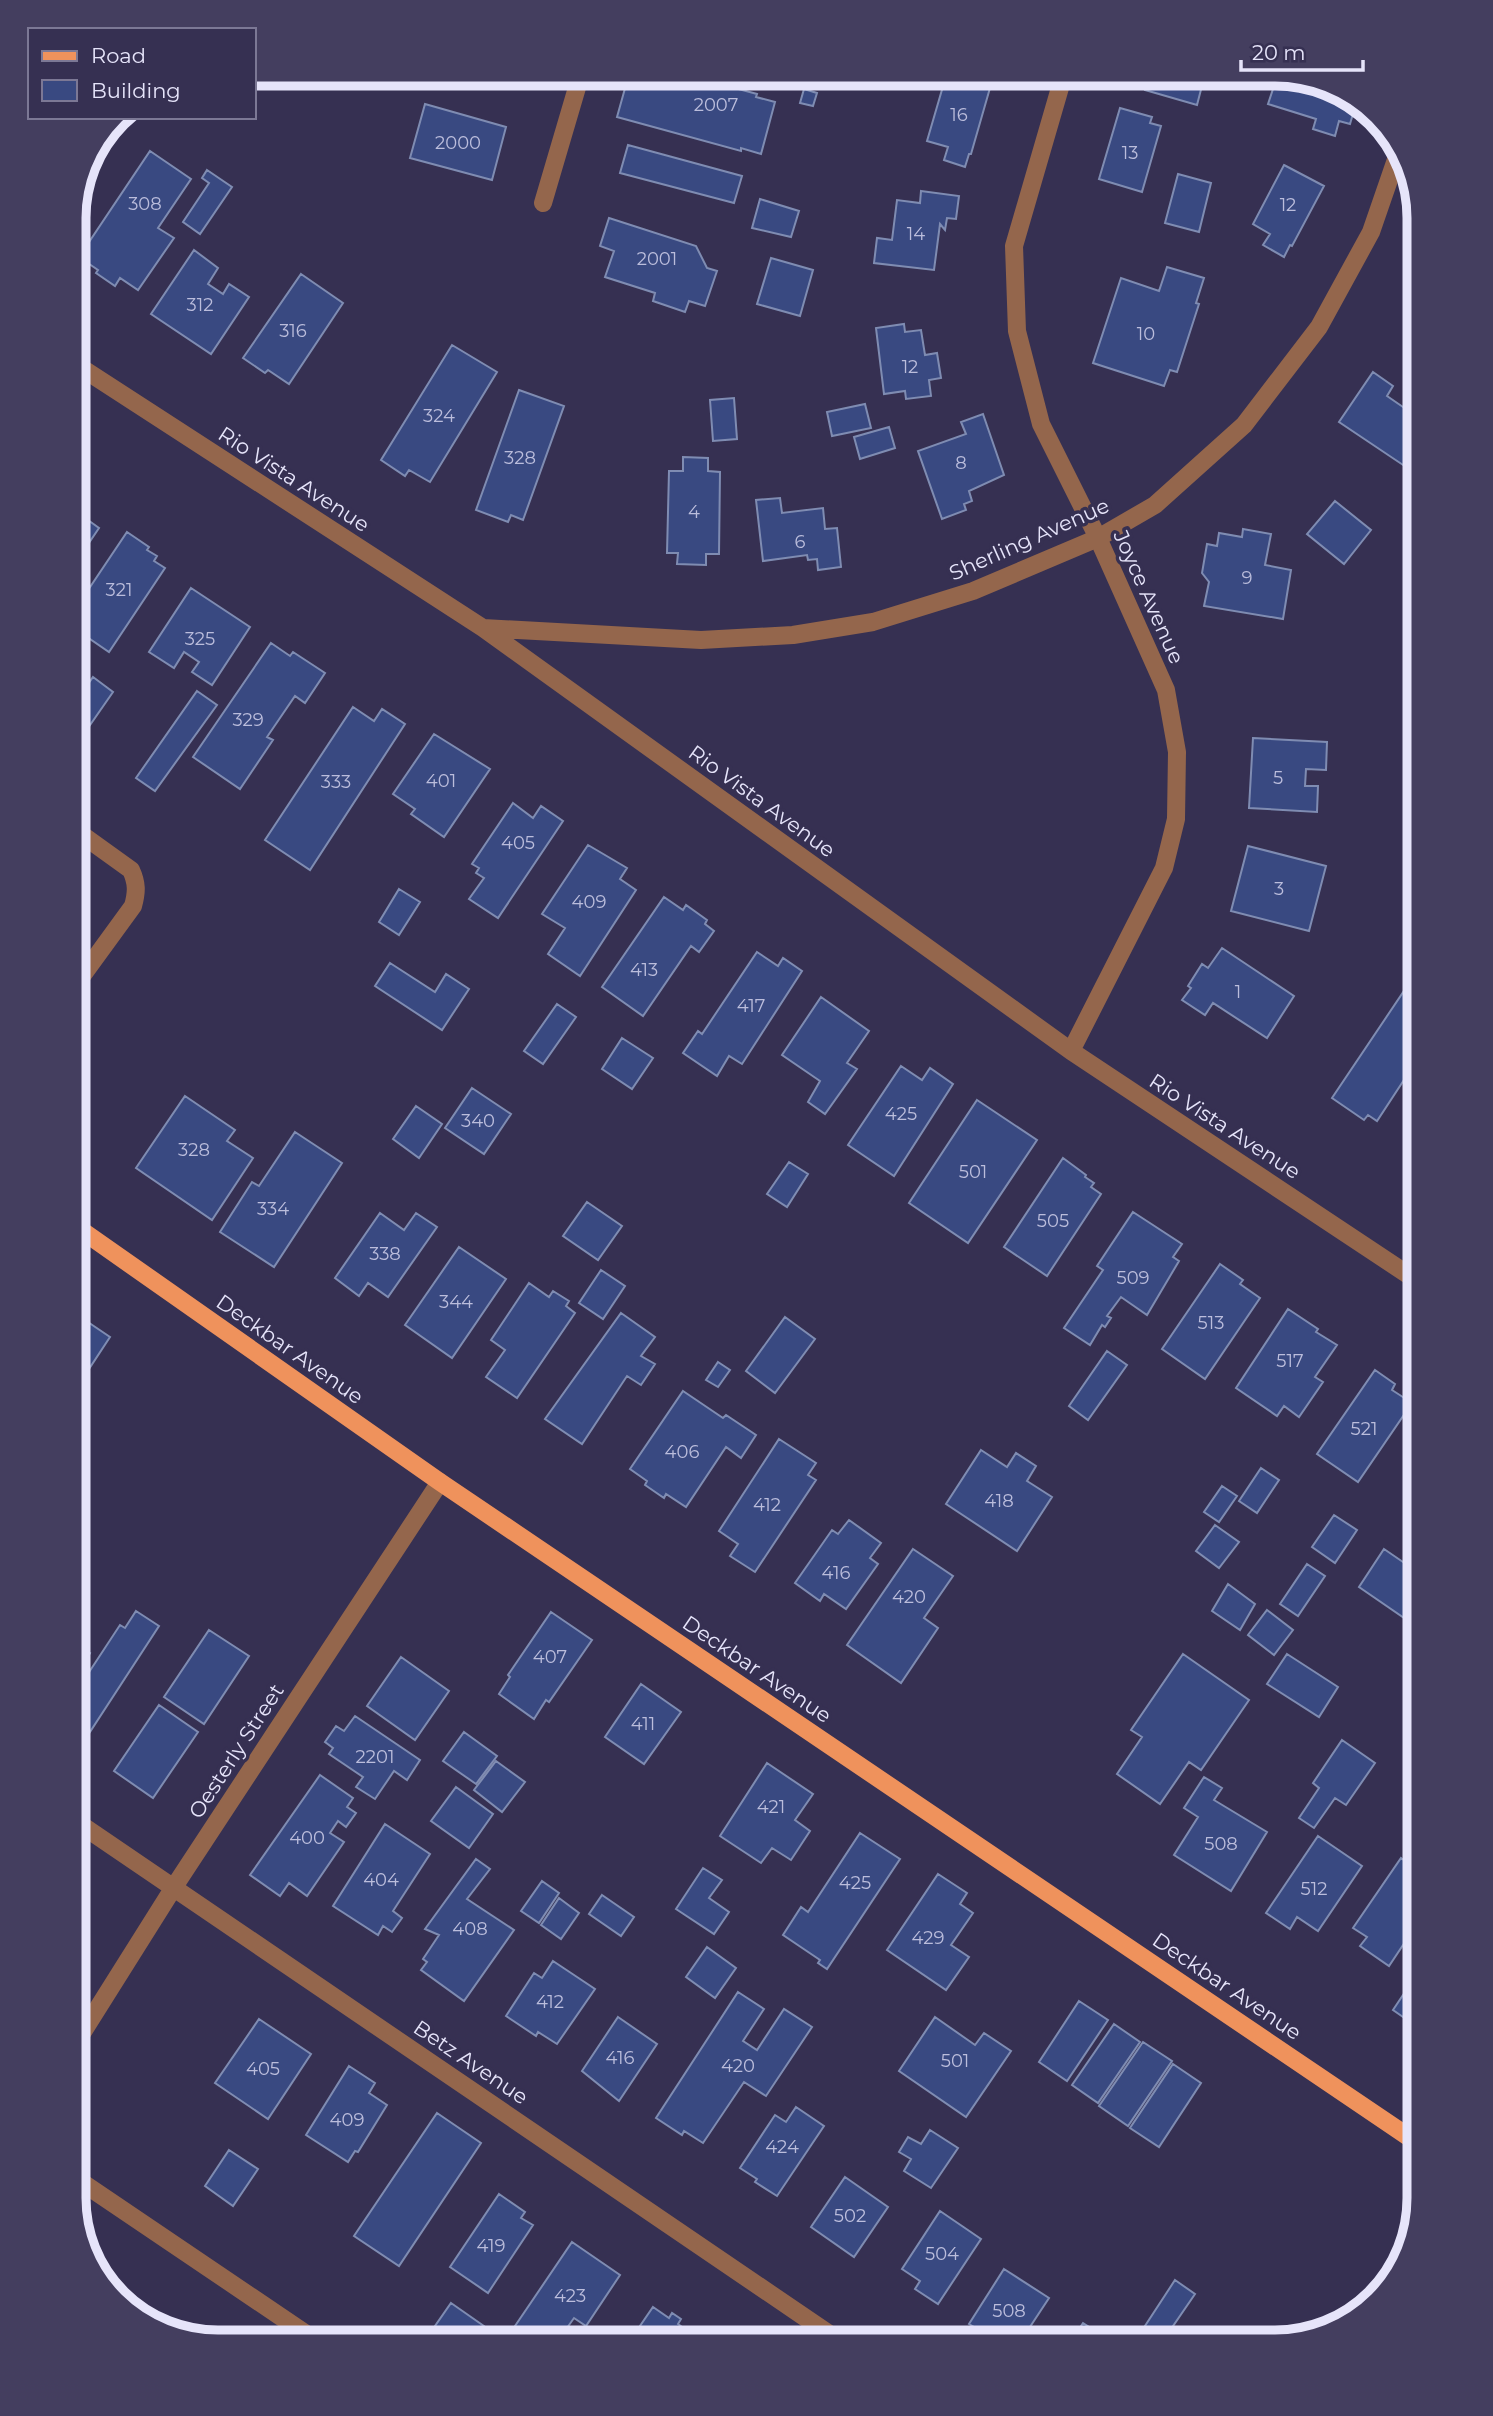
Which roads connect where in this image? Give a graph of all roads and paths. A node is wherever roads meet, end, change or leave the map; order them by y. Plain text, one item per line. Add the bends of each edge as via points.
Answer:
1 (577, 86) edge
2 (1061, 86) edge
3 (1395, 162) edge
4 (543, 204) dead end
5 (86, 371) edge
6 (1098, 538) junction
7 (483, 628) junction
8 (86, 838) edge
9 (86, 971) edge
10 (1071, 1052) junction
11 (86, 1233) edge
12 (1407, 1274) edge
13 (440, 1482) junction
14 (86, 1828) edge
15 (174, 1887) junction
16 (86, 2027) edge
17 (1407, 2136) edge
18 (86, 2185) edge
19 (299, 2330) edge
20 (823, 2330) edge

1 - 4 street
2 - 6 street, Joyce Avenue via 1014,246 1017,331 1041,424
3 - 6 street, Sherling Avenue via 1371,232 1319,327 1244,425 1155,505
5 - 7 street, Rio Vista Avenue
6 - 7 street, Sherling Avenue via 973,591 873,622 793,635 701,640
6 - 10 street, Joyce Avenue via 1166,691 1177,752 1177,819 1164,868
7 - 10 street, Rio Vista Avenue
8 - 9 street via 131,870 136,892 133,906
10 - 12 street, Rio Vista Avenue
11 - 13 main road, Deckbar Avenue
13 - 15 street, Oesterly Street
13 - 17 main road, Deckbar Avenue
14 - 15 street, Betz Avenue
15 - 16 street, Oesterly Street
15 - 20 street, Betz Avenue
18 - 19 street

